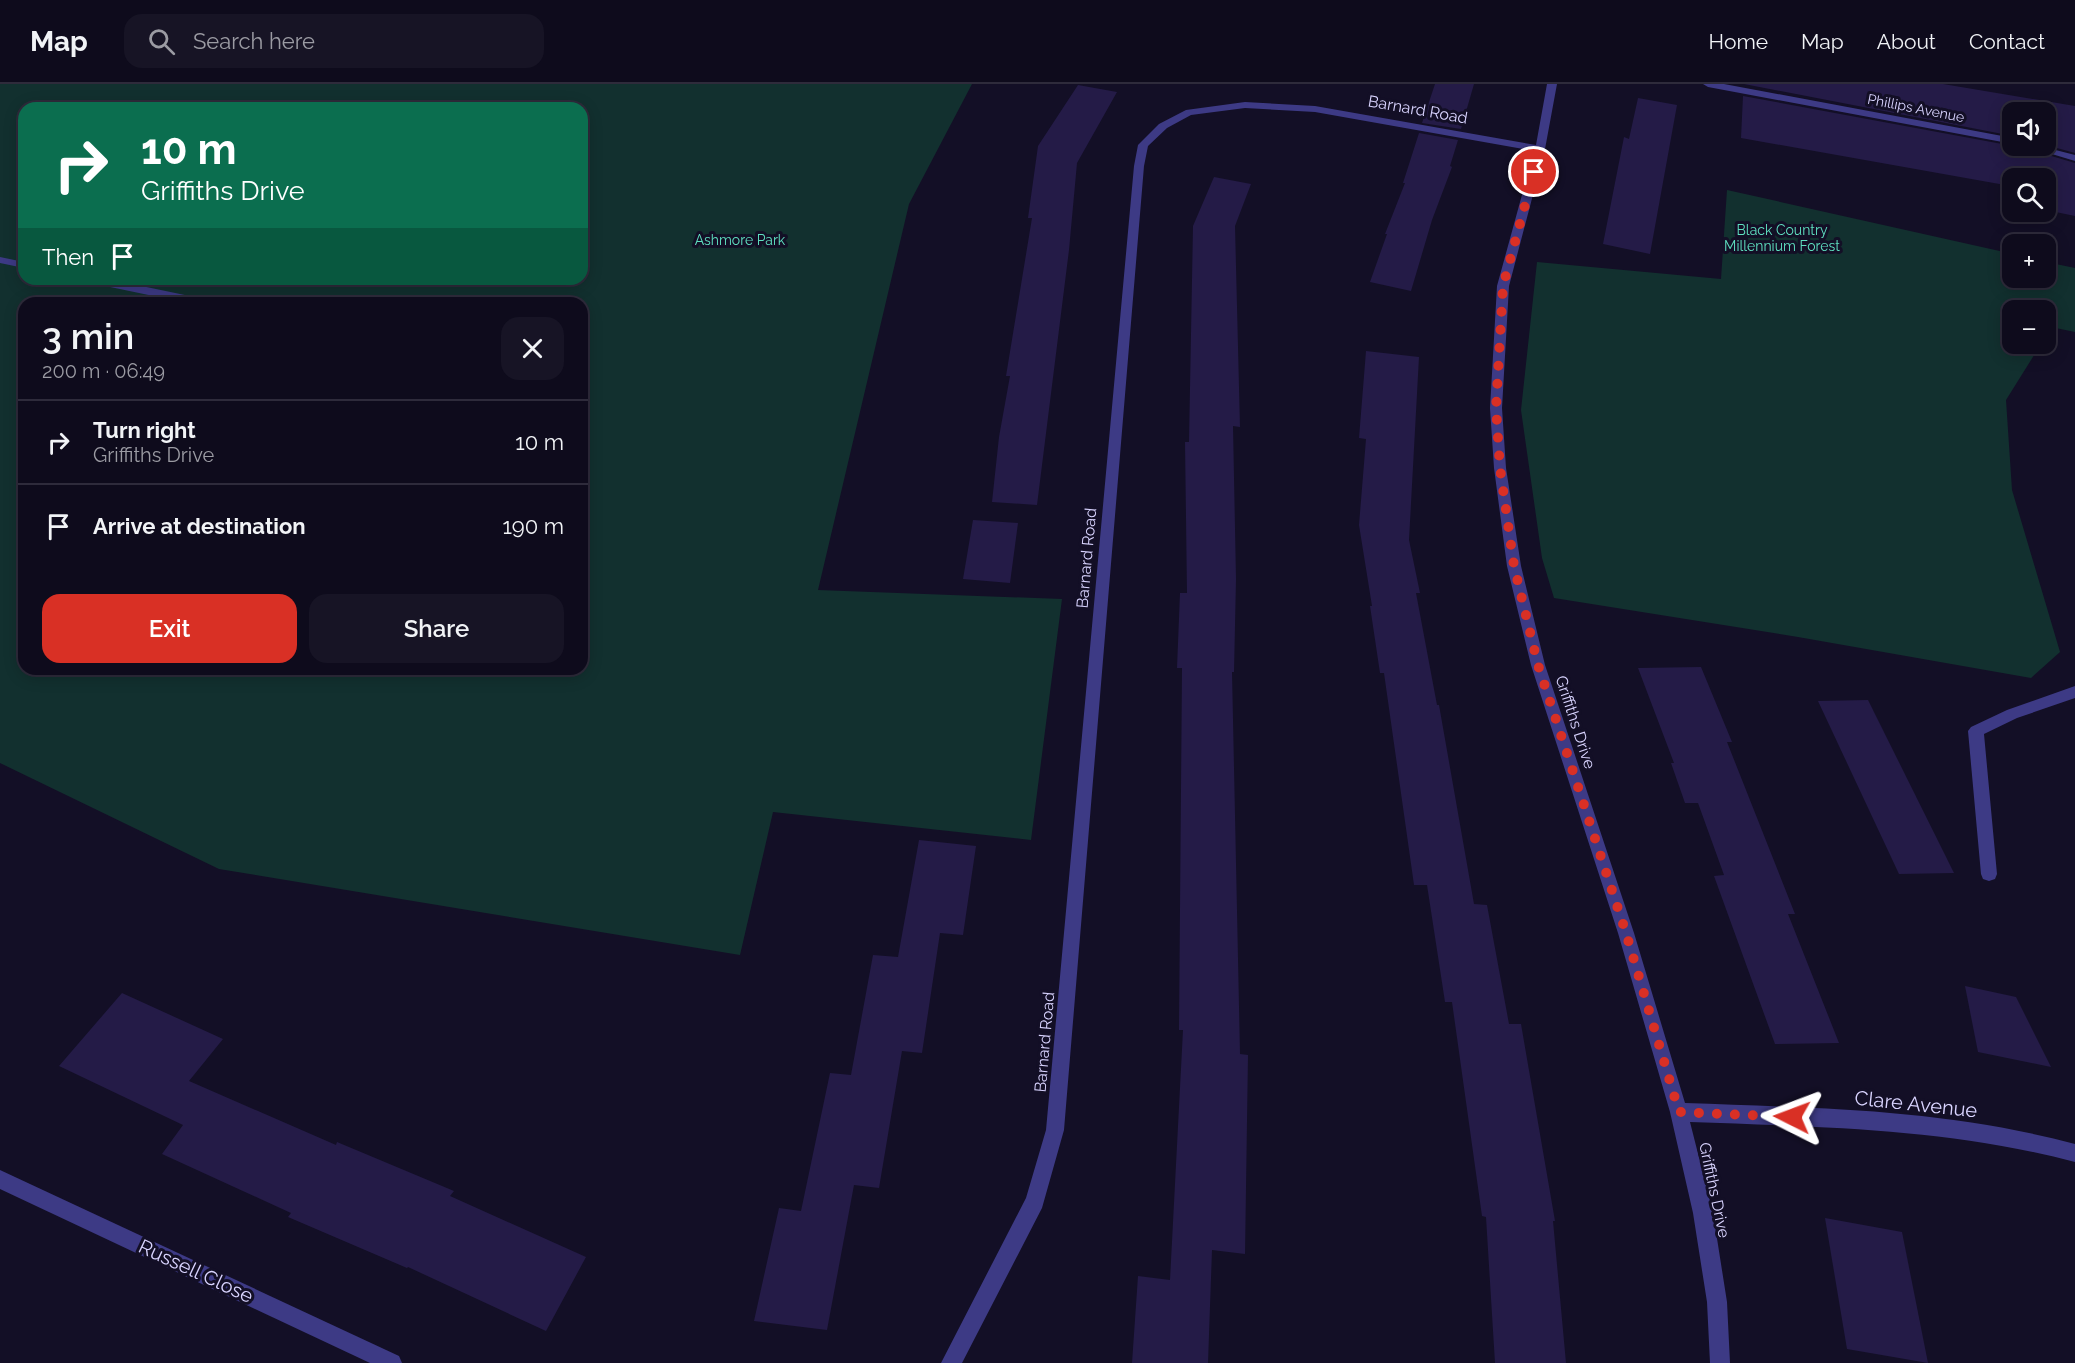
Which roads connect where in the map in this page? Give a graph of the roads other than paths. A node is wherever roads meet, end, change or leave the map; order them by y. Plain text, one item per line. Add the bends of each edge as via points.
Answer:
1 (1552, 84) edge
2 (1708, 84) edge
3 (2002, 139) edge
4 (1540, 149) junction
5 (2056, 153) edge
6 (2075, 158) edge
7 (0, 260) edge
8 (18, 264) edge
9 (119, 285) edge
10 (176, 297) edge
11 (2075, 692) edge
12 (1989, 874) dead end
13 (1679, 1112) junction
14 (2075, 1153) edge
15 (0, 1179) edge
16 (392, 1363) edge
17 (951, 1363) edge
18 (1720, 1363) edge

1 - 4 street, Griffiths Drive
2 - 3 street, Phillips Avenue
4 - 13 street, Griffiths Drive via 1503,286 1496,408 1500,468 1513,555 1538,665 1626,933
4 - 17 street, Barnard Road via 1315,109 1245,105 1189,112 1163,126 1143,145 1138,166 1055,1130 1035,1201
5 - 6 street
7 - 8 street
9 - 10 street
11 - 12 street via 1976,731
13 - 14 street, Clare Avenue via 1906,1122 2002,1135
13 - 18 street, Griffiths Drive via 1703,1213 1716,1291
15 - 16 street, Russell Close

